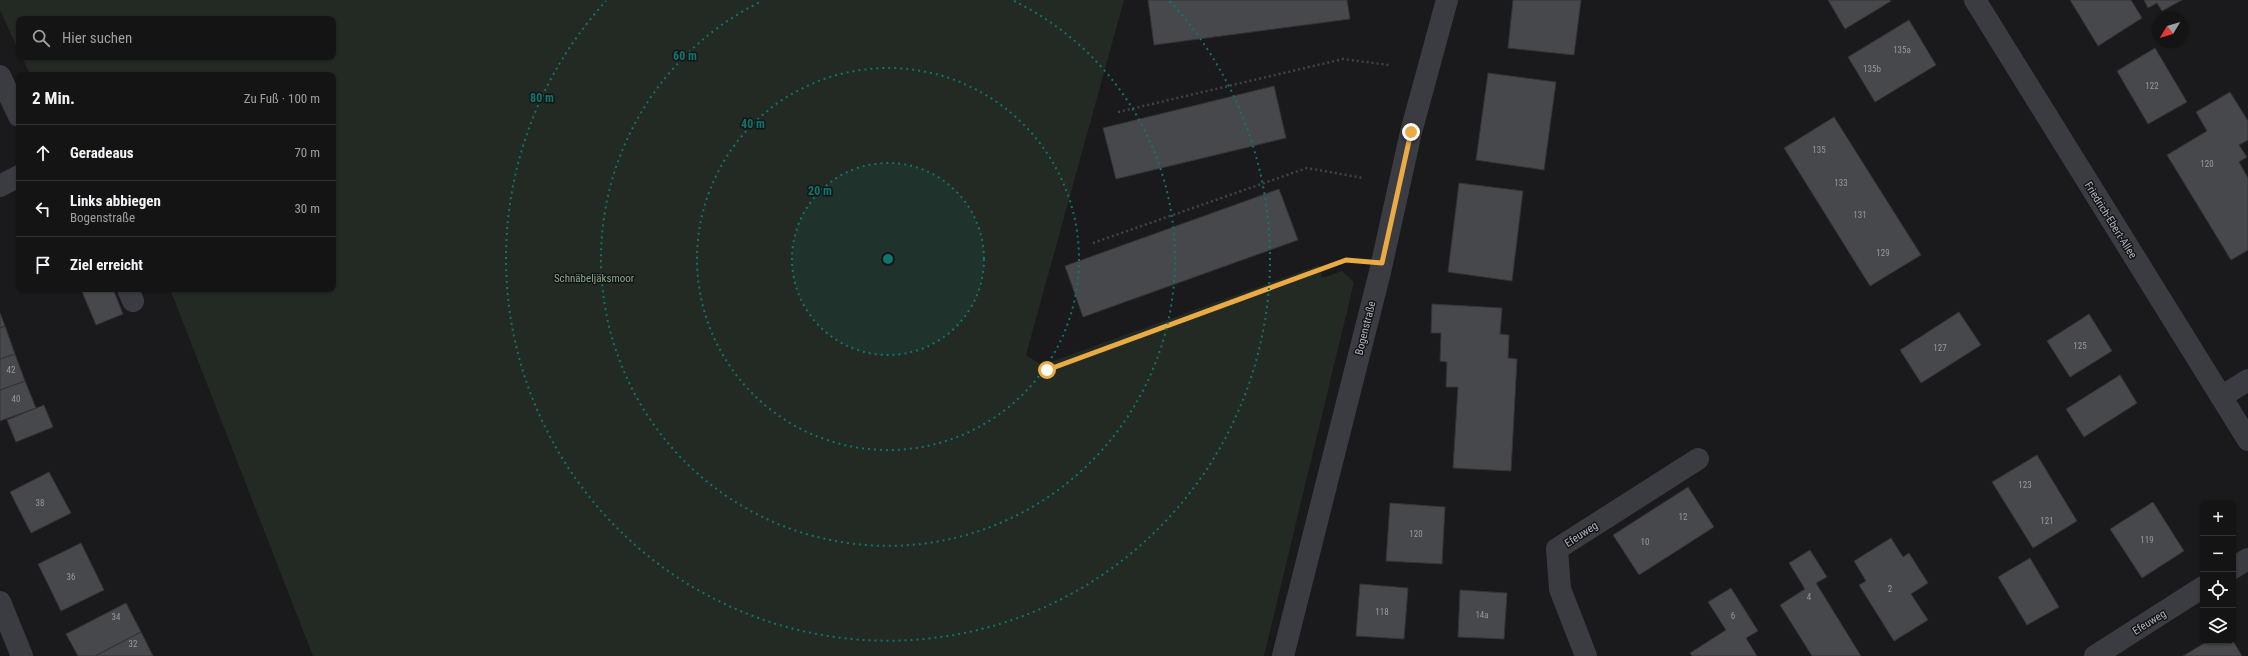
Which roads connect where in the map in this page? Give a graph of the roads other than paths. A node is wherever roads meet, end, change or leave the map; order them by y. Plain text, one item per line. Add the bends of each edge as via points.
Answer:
1 (1448, 0) edge
2 (1975, 0) edge
3 (0, 76) edge
4 (16, 110) edge
5 (16, 178) edge
6 (0, 186) edge
7 (2248, 380) edge
8 (2221, 397) junction
9 (2248, 440) edge
10 (1698, 458) dead end
11 (2248, 559) edge
12 (2236, 566) edge
13 (2200, 589) edge
14 (0, 602) edge
15 (22, 656) edge
16 (1283, 656) edge
17 (1586, 656) edge
18 (2095, 656) edge

1 - 16 street, Bogenstraße via 1411,132 1382,263
2 - 8 street, Friedrich-Ebert-Allee
3 - 4 street
5 - 6 street
7 - 8 street
8 - 9 street, Friedrich-Ebert-Allee
10 - 17 street, Efeuweg via 1557,549 1560,589
11 - 12 street
13 - 18 street, Efeuweg
14 - 15 street

